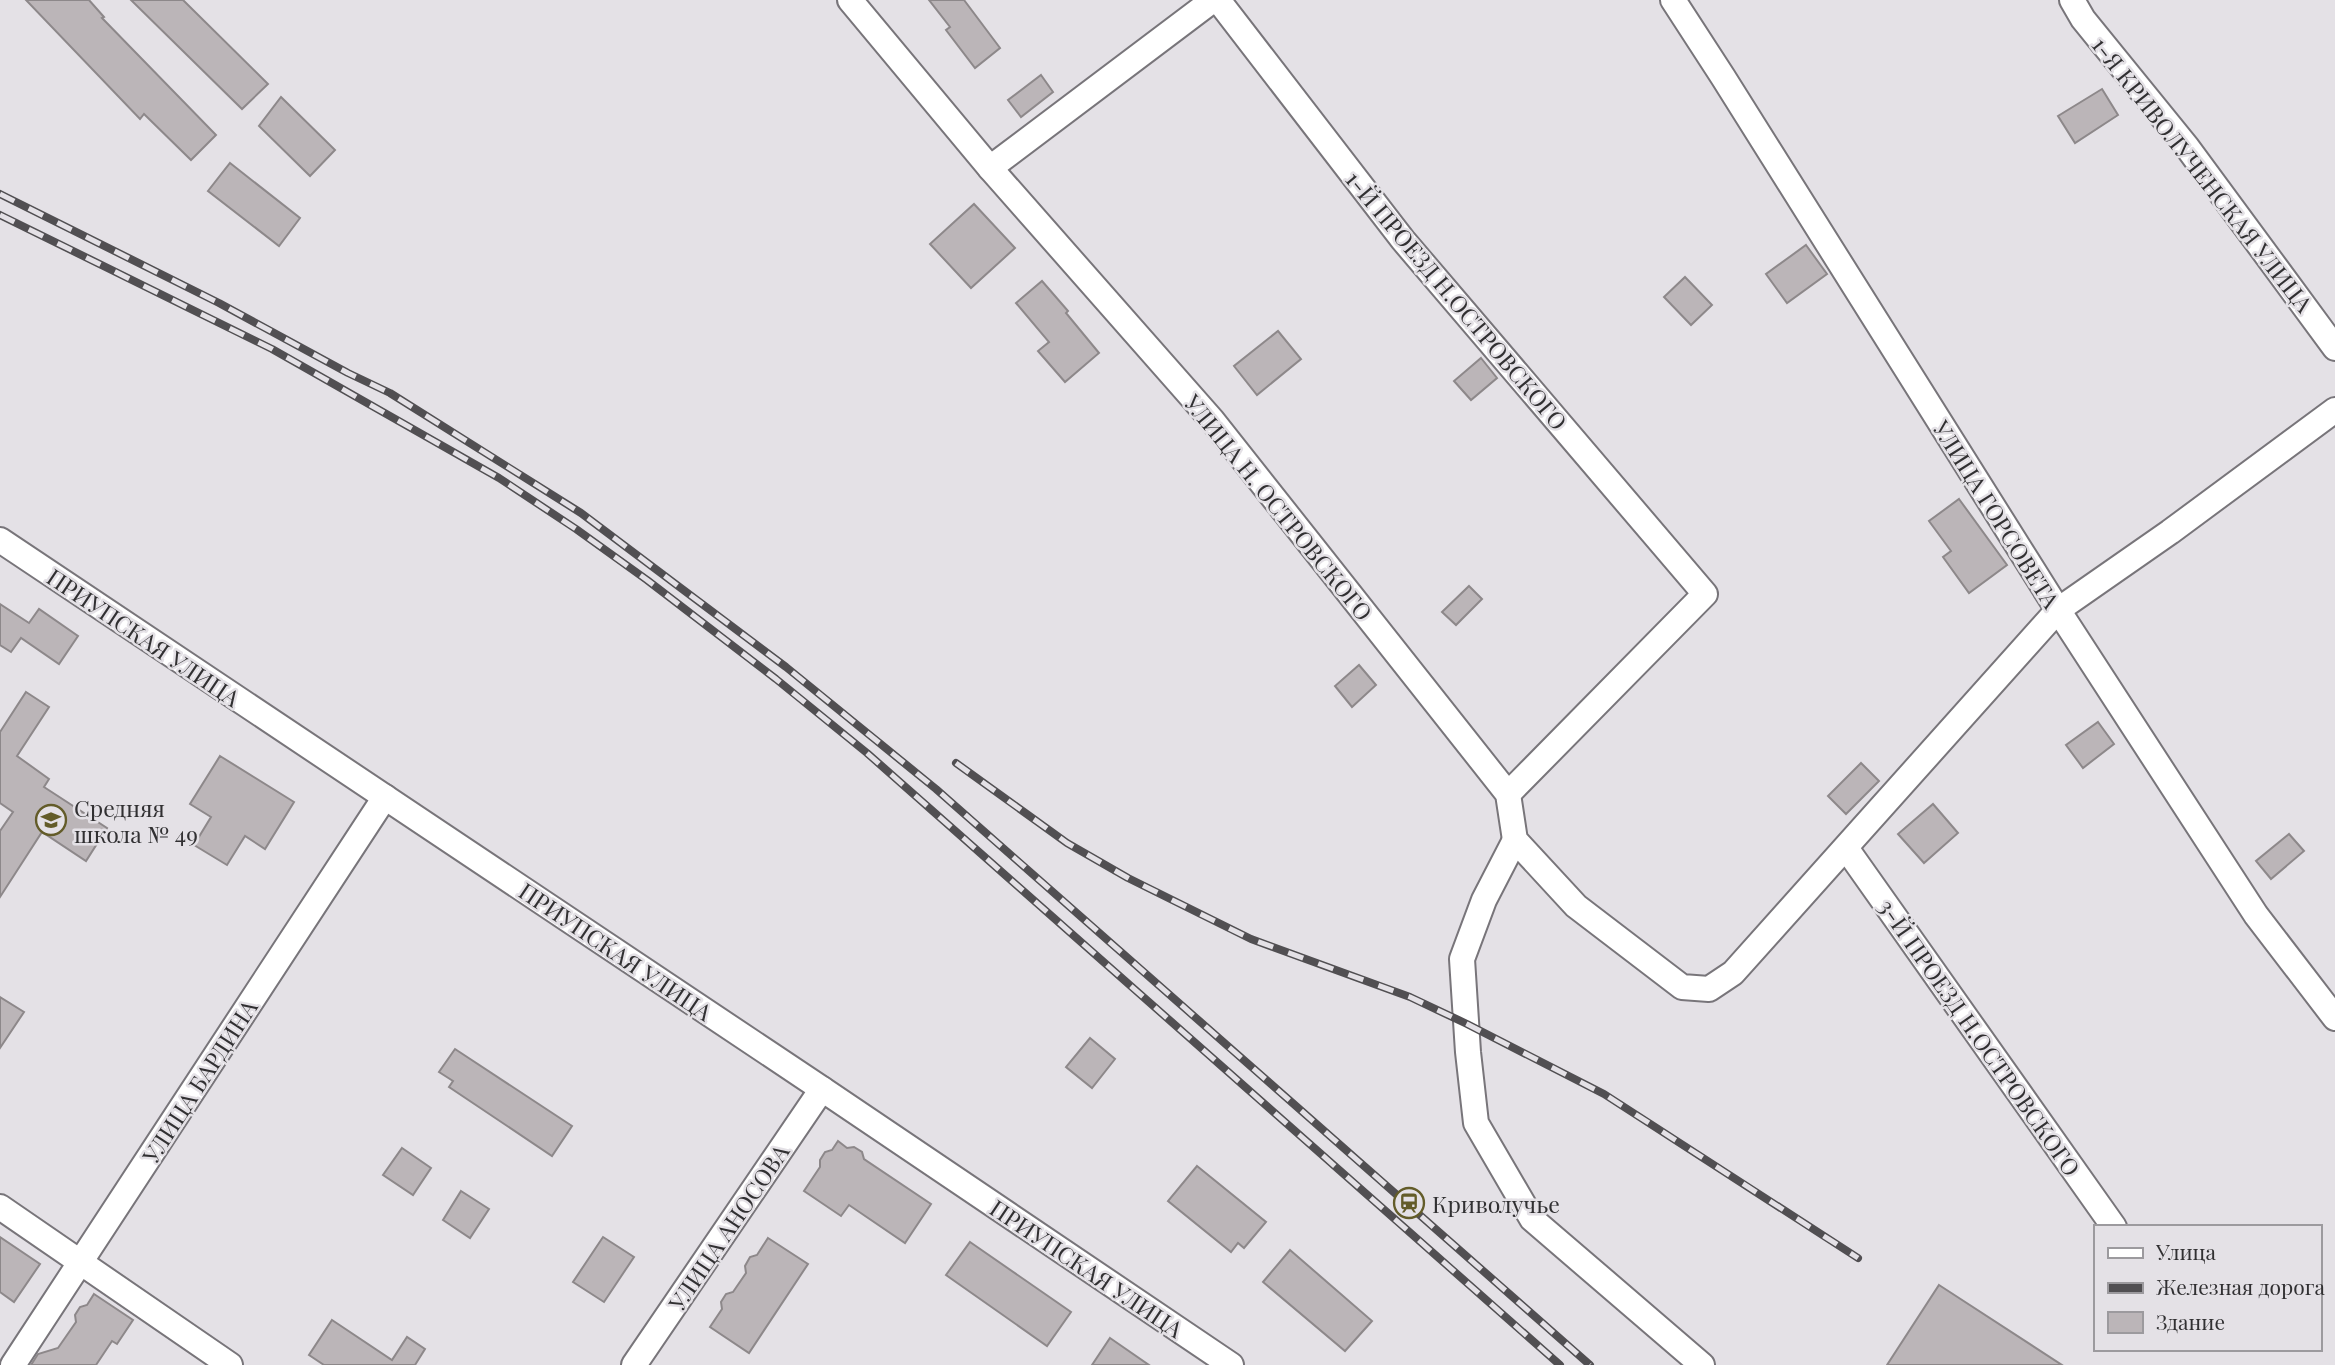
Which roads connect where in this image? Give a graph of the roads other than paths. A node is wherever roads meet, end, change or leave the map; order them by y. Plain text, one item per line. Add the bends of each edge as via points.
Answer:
1 (850, 0) edge
2 (1215, 0) edge
3 (1672, 0) edge
4 (2072, 0) edge
5 (990, 168) junction
6 (2335, 348) edge
7 (2335, 410) edge
8 (0, 540) edge
9 (2057, 610) junction
10 (1508, 794) junction
11 (384, 797) junction
12 (1516, 840) junction
13 (1846, 848) junction
14 (2335, 1018) edge
15 (822, 1089) junction
16 (0, 1207) edge
17 (2113, 1225) edge
18 (80, 1262) junction
19 (13, 1365) edge
20 (230, 1365) edge
21 (634, 1365) edge
22 (1231, 1365) edge
23 (1702, 1365) edge

1 - 5 street, УЛИЦА Н. ОСТРОВСКОГО
2 - 5 street
2 - 10 street, 1-Й ПРОЕЗД Н.ОСТРОВСКОГО via 1403,240 1705,594
3 - 9 street, УЛИЦА ГОРСОВЕТА
4 - 6 street, 1-Я КРИВОЛУЧЕНСКАЯ УЛИЦА
5 - 10 street, УЛИЦА Н. ОСТРОВСКОГО via 1212,420
7 - 9 street
8 - 11 street, ПРИУПСКАЯ УЛИЦА
9 - 13 street
9 - 14 street, УЛИЦА ГОРСОВЕТА via 2256,915
10 - 12 street, УЛИЦА Н. ОСТРОВСКОГО
11 - 15 street, ПРИУПСКАЯ УЛИЦА
11 - 18 street, УЛИЦА БАРДИНА
12 - 13 street via 1576,906 1682,987 1709,989 1733,973
12 - 23 street via 1484,900 1462,959 1476,1123 1532,1219
13 - 17 street, 3-Й ПРОЕЗД Н.ОСТРОВСКОГО
15 - 21 street, УЛИЦА АНОСОВА
15 - 22 street, ПРИУПСКАЯ УЛИЦА
16 - 18 street
18 - 19 street, УЛИЦА БАРДИНА
18 - 20 street

